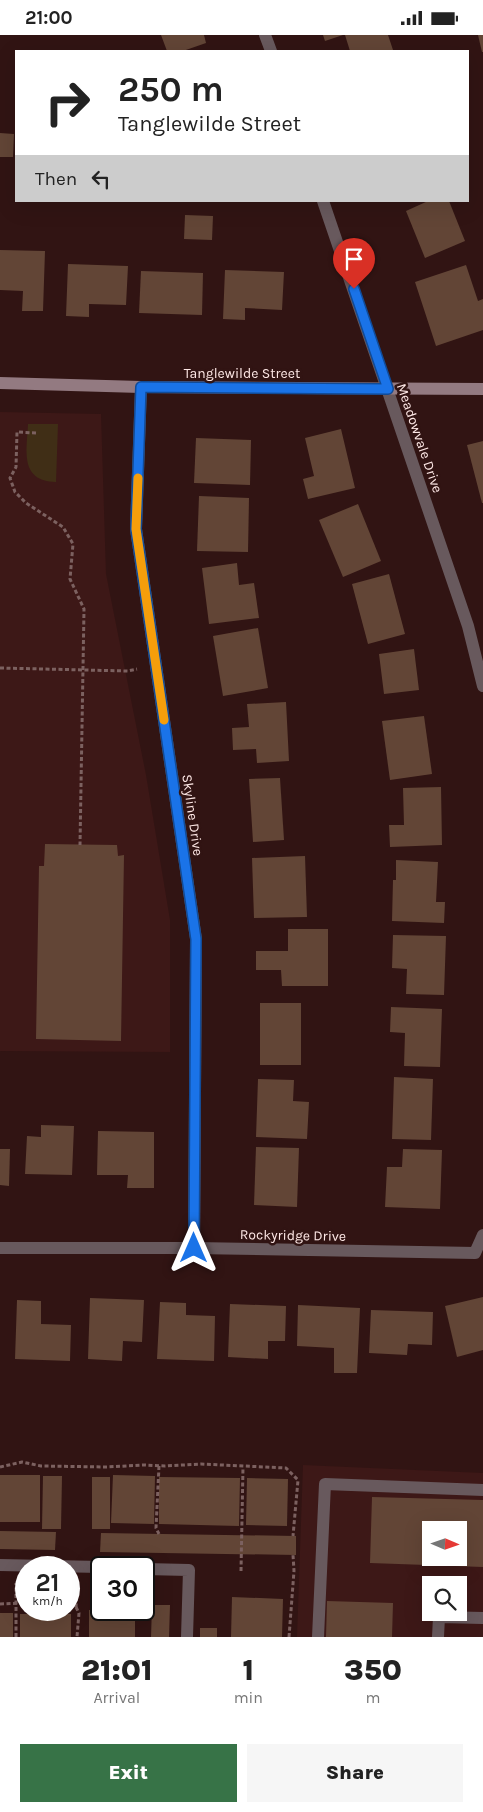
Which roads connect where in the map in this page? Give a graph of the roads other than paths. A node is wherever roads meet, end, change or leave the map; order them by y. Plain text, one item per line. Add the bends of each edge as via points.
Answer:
1 (265, 35) edge
2 (271, 50) edge
3 (323, 202) edge
4 (0, 383) edge
5 (141, 387) junction
6 (388, 389) junction
7 (483, 389) edge
8 (483, 686) edge
9 (483, 1235) edge
10 (0, 1248) edge
11 (194, 1248) junction
12 (483, 1490) edge
13 (0, 1565) edge
14 (90, 1567) edge
15 (155, 1569) edge
16 (483, 1618) edge
17 (187, 1637) edge
18 (318, 1637) edge
19 (438, 1637) edge

1 - 2 street
3 - 6 street, Meadowvale Drive
4 - 5 street, Tanglewilde Street
5 - 6 street, Tanglewilde Street
5 - 11 street, Skyline Drive via 136,529 196,939
6 - 7 street, Tanglewilde Street
6 - 8 street, Meadowvale Drive via 468,626
9 - 11 street, Rockyridge Drive via 475,1253
10 - 11 street, Rockyridge Drive
12 - 18 street via 325,1484
13 - 14 street
15 - 17 street via 189,1570
16 - 19 street via 439,1617

